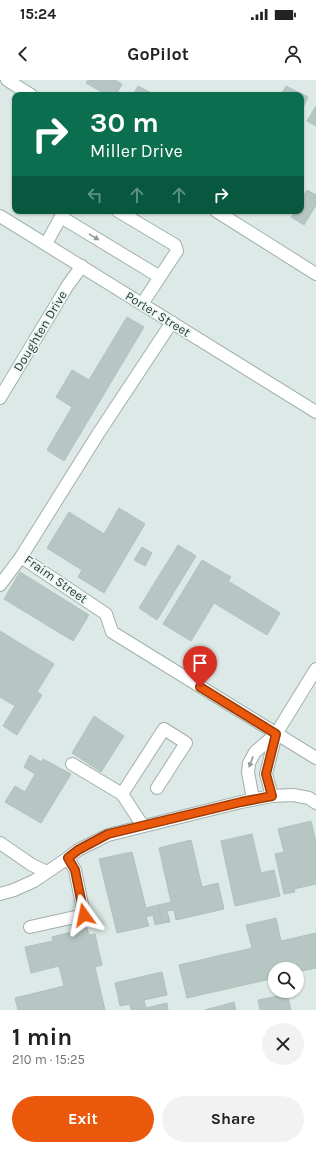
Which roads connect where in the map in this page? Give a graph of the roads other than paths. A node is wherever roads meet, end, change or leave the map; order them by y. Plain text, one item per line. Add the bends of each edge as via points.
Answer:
1 (7, 80) edge
2 (26, 92) edge
3 (62, 214) edge
4 (123, 214) edge
5 (221, 214) edge
6 (0, 216) edge
7 (46, 244) junction
8 (82, 266) junction
9 (316, 274) edge
10 (160, 277) junction
11 (142, 304) junction
12 (172, 322) junction
13 (0, 398) edge
14 (316, 412) edge
15 (21, 557) junction
16 (1, 581) edge
17 (316, 669) edge
18 (276, 734) junction
19 (316, 758) edge
20 (72, 764) dead end
21 (157, 788) dead end
22 (122, 794) junction
23 (272, 796) junction
24 (253, 799) junction
25 (316, 803) edge
26 (143, 826) junction
27 (0, 844) edge
28 (68, 858) junction
29 (47, 872) junction
30 (0, 894) edge
31 (30, 928) dead end

1 - 2 street
3 - 7 street
3 -> 10 street
4 - 10 street via 175,246 177,252
5 - 9 street
6 - 7 street, Porter Street
7 - 8 street, Porter Street
8 - 11 street, Porter Street
8 - 13 street, Doughten Drive
10 - 11 street
11 - 12 street, Porter Street
12 - 14 street, Porter Street
12 - 15 street, Fraim Street
15 - 16 street
15 - 18 street, Fraim Street via 106,614 112,632
17 - 18 street
18 - 19 street, Fraim Street
18 - 23 street via 266,774
18 -> 24 street via 255,752 249,763
20 - 22 street
21 - 22 street via 186,743 164,729
22 - 26 street
23 - 24 street
23 - 25 street via 294,795
24 - 26 street
26 - 28 street via 108,834
27 - 29 street
28 - 29 street
28 - 31 street via 75,870 84,915
29 - 30 street via 21,888

